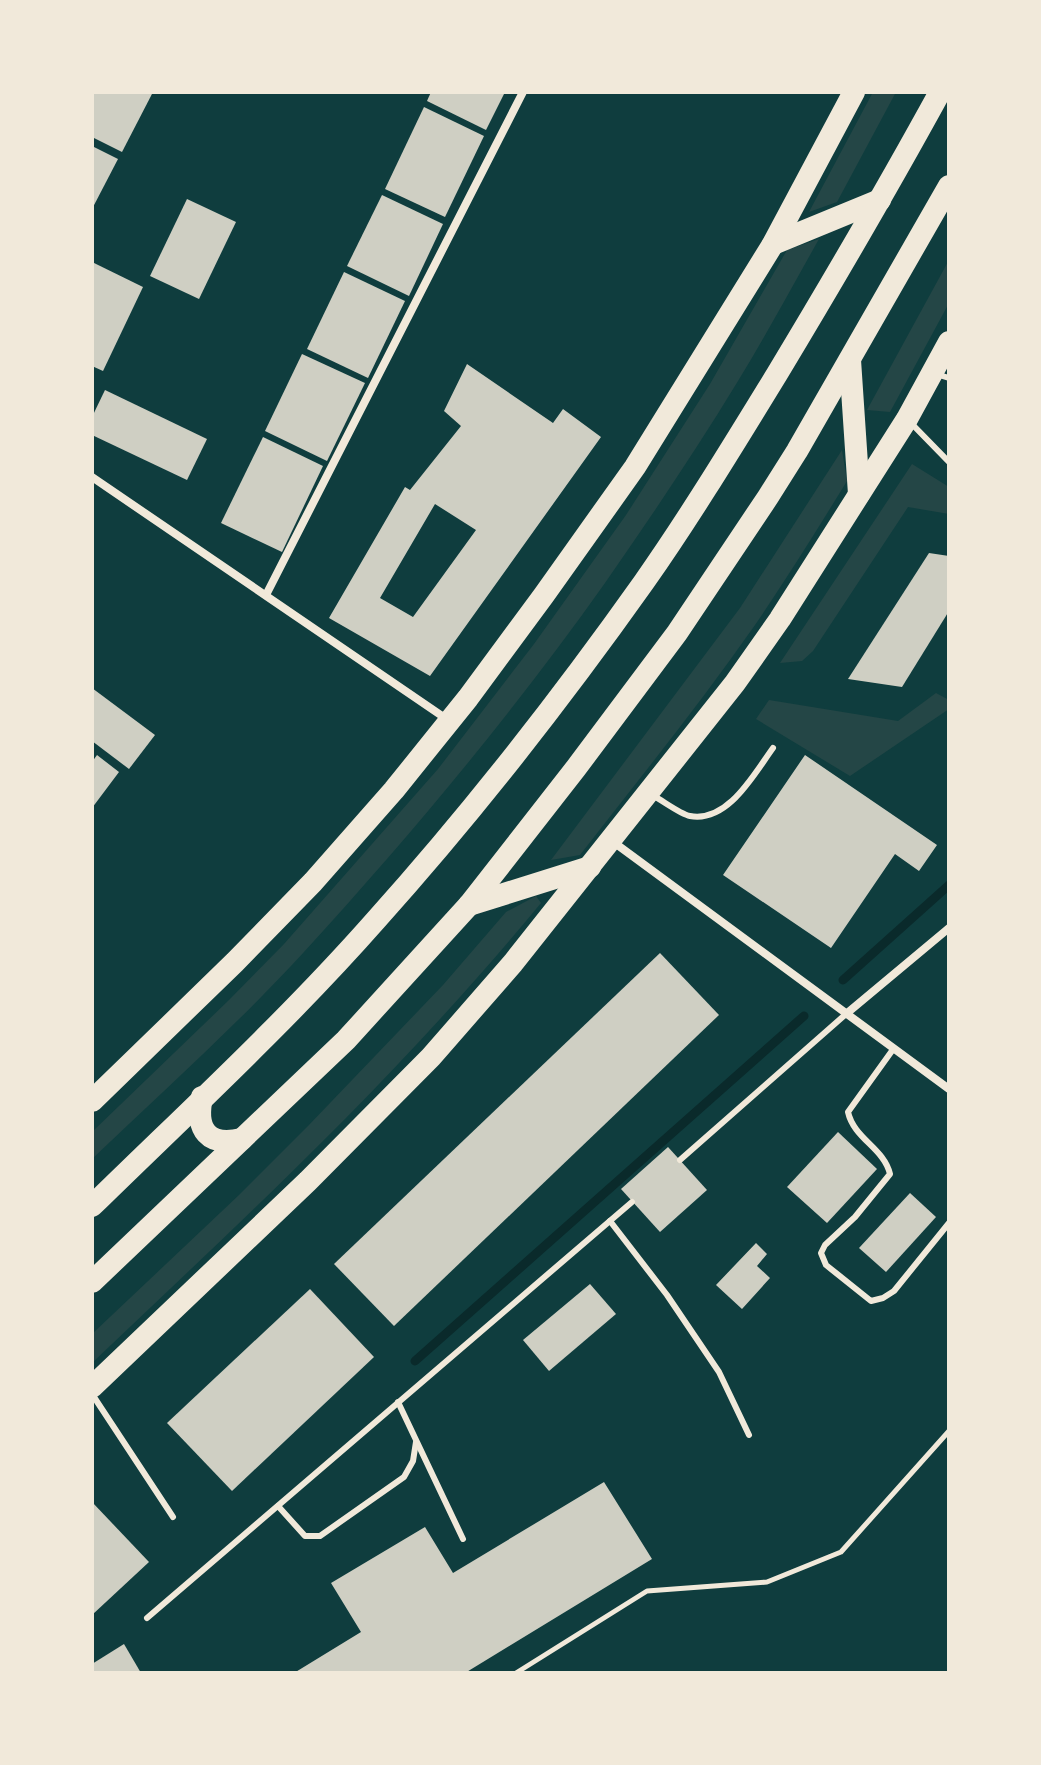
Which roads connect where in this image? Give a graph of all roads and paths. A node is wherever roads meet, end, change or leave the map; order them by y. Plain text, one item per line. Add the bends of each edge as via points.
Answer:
1 (523, 92) edge
2 (854, 92) edge
3 (940, 92) edge
4 (949, 186) edge
5 (880, 200) junction
6 (773, 244) junction
7 (949, 342) edge
8 (850, 360) junction
9 (941, 376) edge
10 (907, 419) junction
11 (949, 462) edge
12 (92, 477) edge
13 (859, 494) junction
14 (266, 595) junction
15 (450, 721) junction
16 (773, 748) dead end
17 (649, 793) junction
18 (612, 841) junction
19 (590, 867) junction
20 (469, 905) junction
21 (949, 928) edge
22 (846, 1014) junction
23 (894, 1048) junction
24 (949, 1089) edge
25 (202, 1097) junction
26 (92, 1101) edge
27 (242, 1139) junction
28 (680, 1160) dead end
29 (632, 1202) dead end
30 (92, 1206) edge
31 (610, 1221) junction
32 (949, 1223) edge
33 (92, 1282) edge
34 (92, 1387) edge
35 (92, 1394) edge
36 (398, 1402) junction
37 (949, 1431) edge
38 (749, 1435) dead end
39 (416, 1442) junction
40 (278, 1506) junction
41 (173, 1517) dead end
42 (463, 1539) dead end
43 (147, 1618) dead end
44 (516, 1673) edge

1 - 14 street
2 - 6 highway
3 - 5 highway
4 - 8 highway
5 - 6 highway
5 - 25 highway via 706,488 580,669 376,921
6 - 15 highway via 626,480
7 - 9 highway
8 - 13 highway
8 - 20 highway via 768,497 677,633
9 - 10 highway
10 - 11 lane
10 - 13 highway
12 - 14 street
13 - 17 highway via 744,670
14 - 15 street
15 - 26 highway via 313,882
16 - 17 lane via 732,802 713,814 689,816
17 - 18 highway
18 - 19 highway
18 - 22 street
19 - 20 highway
19 - 34 highway via 431,1057
20 - 27 highway via 346,1040
21 - 22 street
22 - 23 street
22 - 28 lane
23 - 24 street
23 - 32 lane via 848,1112 850,1124 888,1164 890,1174 821,1253 826,1265 871,1301 894,1291
25 - 27 highway via 199,1117 205,1134 221,1141
25 - 30 highway
27 - 33 highway
29 - 31 lane
31 - 36 lane
31 - 38 lane via 719,1372
35 - 41 lane
36 - 39 lane
36 - 40 lane
37 - 44 path via 841,1552 767,1582 647,1591
39 - 40 lane via 404,1477 320,1536 305,1536
39 - 42 lane
40 - 43 lane

